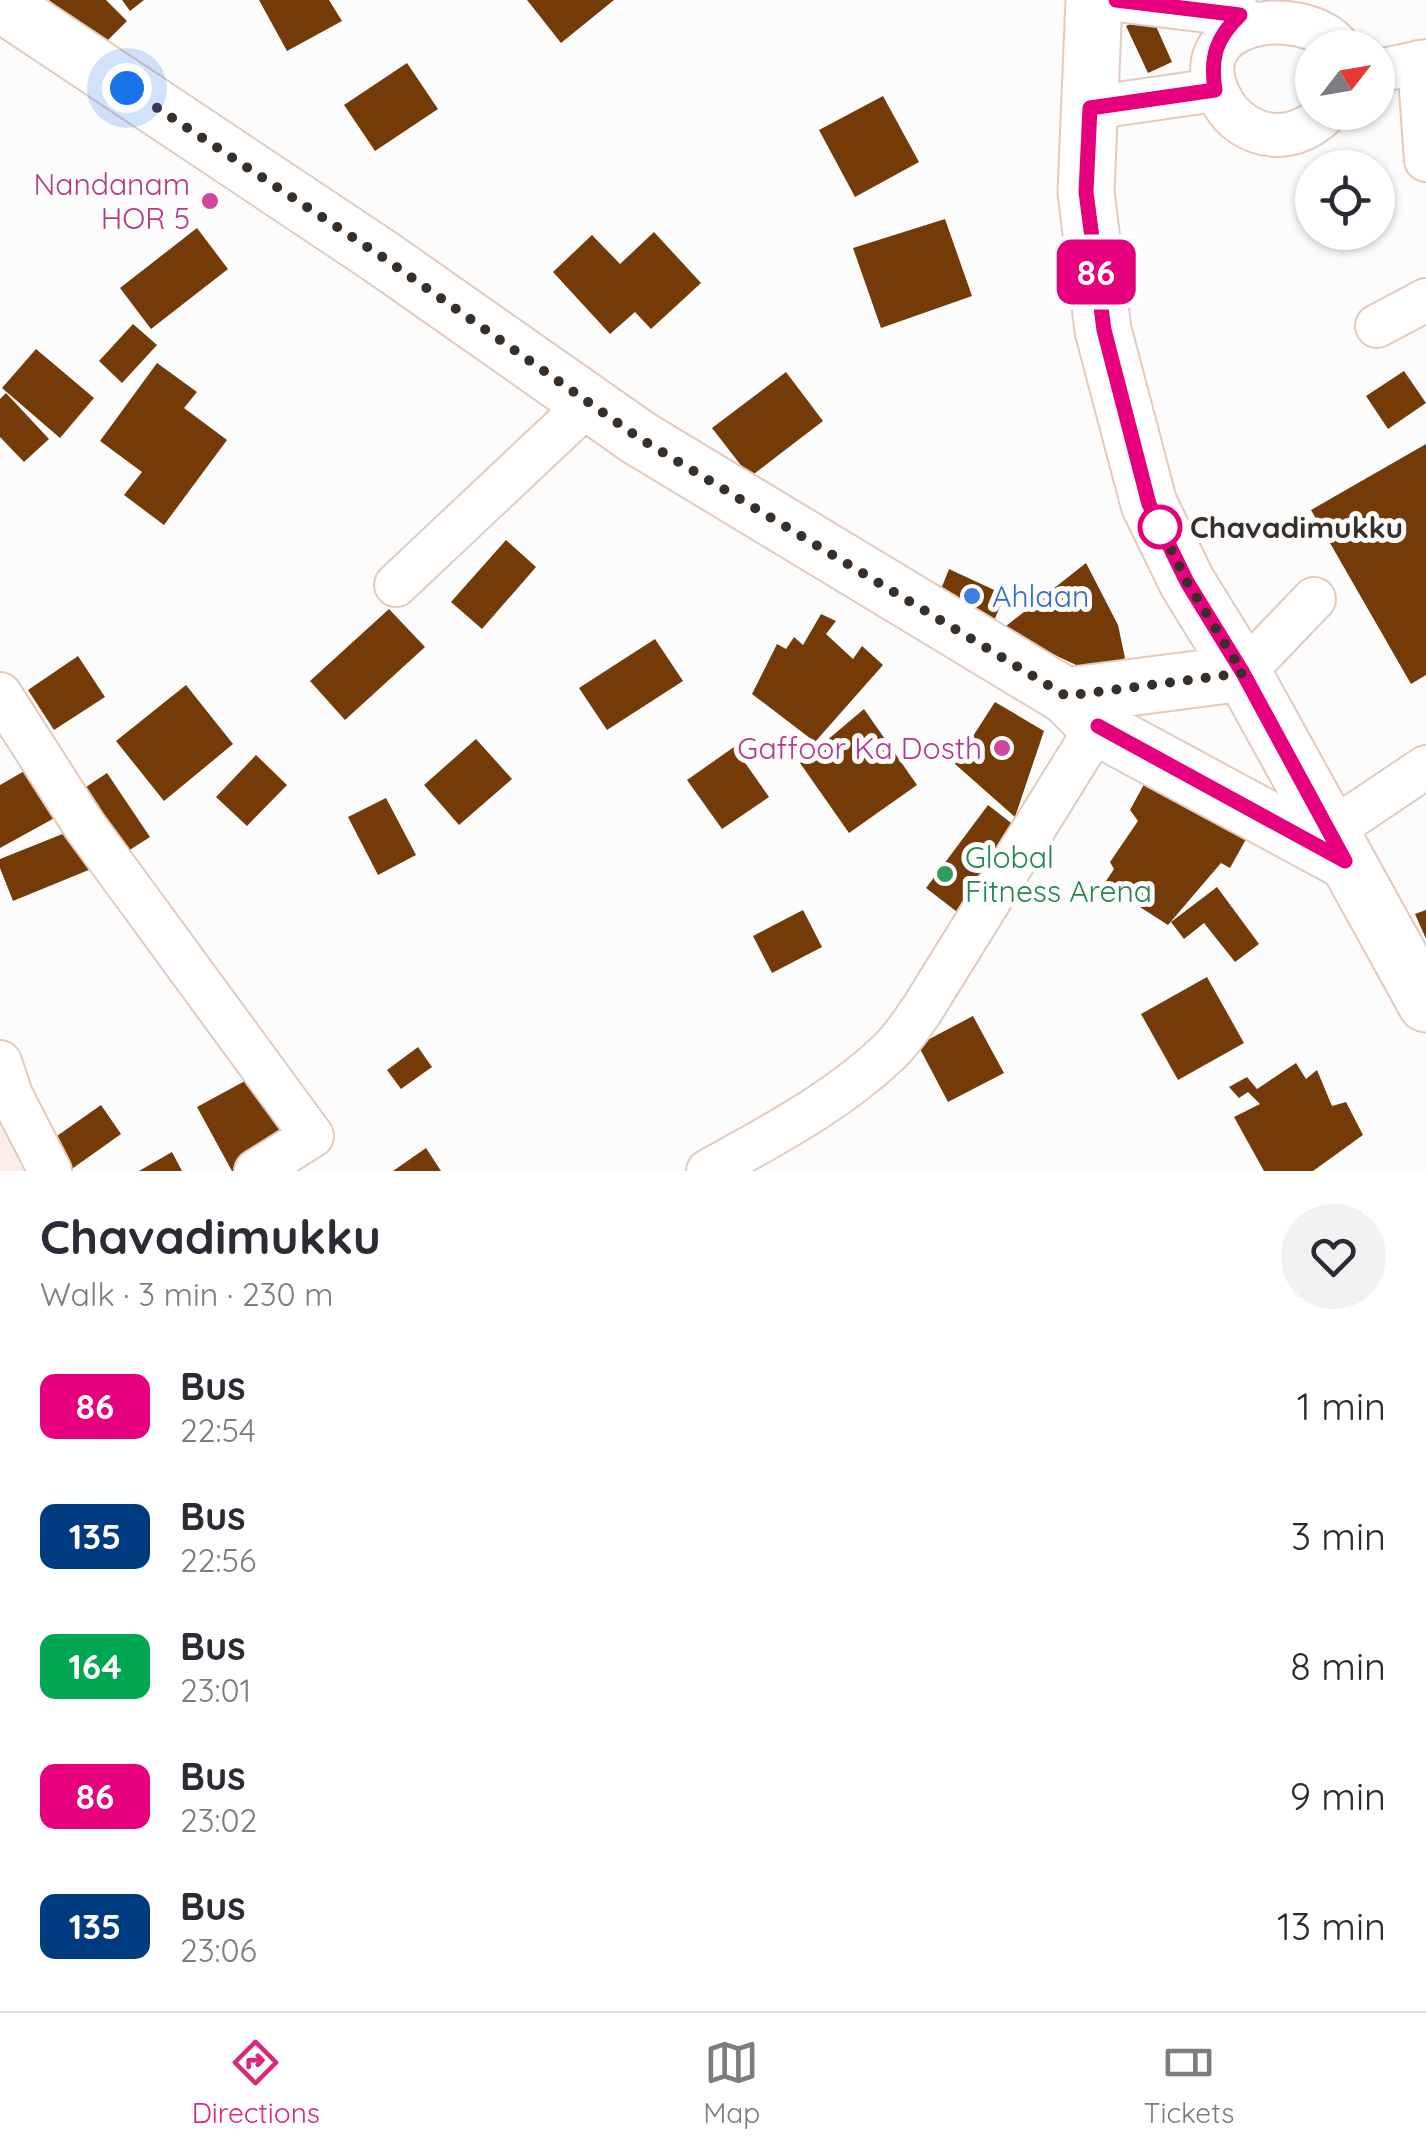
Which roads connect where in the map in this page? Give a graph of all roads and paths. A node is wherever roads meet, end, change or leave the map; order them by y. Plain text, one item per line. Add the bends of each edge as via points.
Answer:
1 (1094, 0) edge
2 (1116, 0) edge
3 (0, 3) edge
4 (1240, 15) junction
5 (1331, 30) edge
6 (1423, 62) edge
7 (1395, 68) edge
8 (1215, 90) junction
9 (1090, 108) junction
10 (1303, 130) edge
11 (1426, 160) edge
12 (1426, 300) edge
13 (1377, 326) dead end
14 (589, 403) junction
15 (396, 585) dead end
16 (1314, 599) dead end
17 (1243, 673) junction
18 (0, 694) edge
19 (1082, 711) junction
20 (1426, 767) edge
21 (1337, 846) junction
22 (1426, 1004) edge
23 (0, 1062) edge
24 (50, 1171) edge
25 (256, 1171) edge
26 (708, 1171) edge

1 - 9 main road
2 - 4 street
3 - 14 main road
4 - 5 street via 1280,3 1318,16
4 - 8 street via 1215,48
6 - 7 street
6 - 11 street
8 - 9 street
8 - 10 street via 1243,126 1264,134
9 - 17 main road via 1086,192 1104,330 1149,504
12 - 13 street
14 - 15 street
14 - 19 main road
16 - 17 street
17 - 19 main road
17 - 21 main road
18 - 25 street via 84,825 312,1136
19 - 21 main road
19 - 26 street via 924,1008 892,1049 850,1086
20 - 21 street
21 - 22 main road
23 - 24 street

